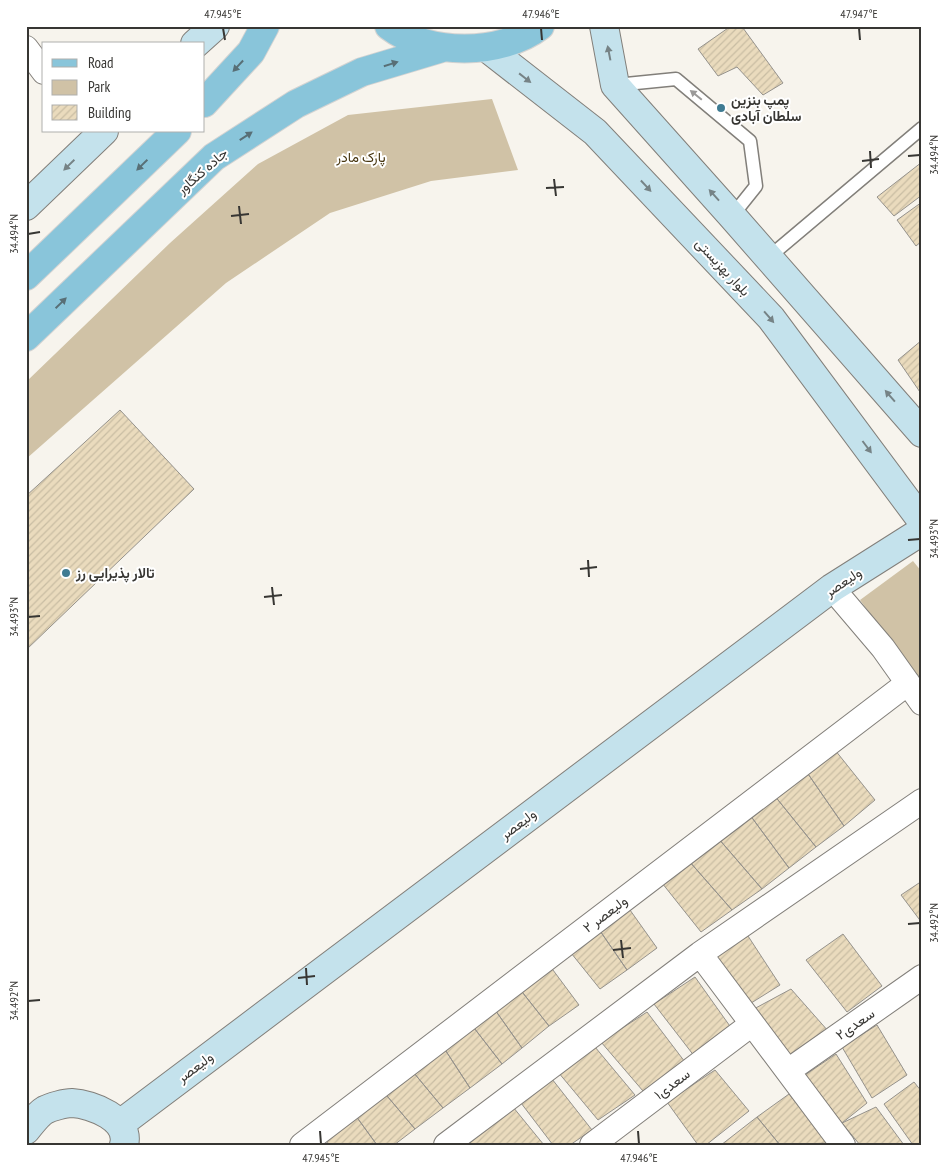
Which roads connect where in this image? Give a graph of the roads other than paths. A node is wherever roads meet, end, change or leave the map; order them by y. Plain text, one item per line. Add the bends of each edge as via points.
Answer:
1 (215, 26) edge
2 (265, 26) edge
3 (389, 26) edge
4 (540, 26) edge
5 (604, 26) edge
6 (197, 42) edge
7 (26, 48) edge
8 (442, 48) junction
9 (487, 48) junction
10 (42, 69) edge
11 (615, 85) junction
12 (205, 102) edge
13 (922, 128) edge
14 (176, 132) edge
15 (96, 134) edge
16 (26, 206) edge
17 (732, 216) junction
18 (768, 257) junction
19 (26, 276) edge
20 (26, 337) edge
21 (922, 433) edge
22 (921, 521) edge
23 (832, 588) junction
24 (908, 684) junction
25 (922, 703) edge
26 (922, 801) edge
27 (700, 954) junction
28 (922, 976) edge
29 (752, 1024) junction
30 (788, 1071) junction
31 (26, 1130) edge
32 (122, 1134) edge
33 (453, 1143) edge
34 (302, 1145) edge
35 (592, 1145) edge
36 (844, 1145) edge

1 - 6 street
2 -> 12 main road via 251,52
3 - 8 main road via 398,33
4 - 9 main road via 531,33
11 -> 5 street
7 - 10 street
8 - 9 main road
20 -> 8 main road, جاده کنگاور via 214,157 296,104 362,72
9 -> 22 street, بلوار بهزیستی via 595,132 771,318
17 -> 11 street
17 -> 11 lane via 756,186 750,141 676,79
13 - 18 lane
14 -> 19 main road
15 -> 16 street
17 - 18 street
21 -> 18 street
22 - 23 street, ولیعصر
23 - 24 street via 883,648
23 - 32 street, ولیعصر
24 - 25 street
24 - 34 street, ولیعصر ۲
26 - 27 street
27 - 29 street
27 - 33 street
28 - 30 street, سعدی۲
29 - 30 street
29 - 35 street, سعدی۱
30 - 36 street
31 - 32 street via 45,1110 70,1103 93,1106

